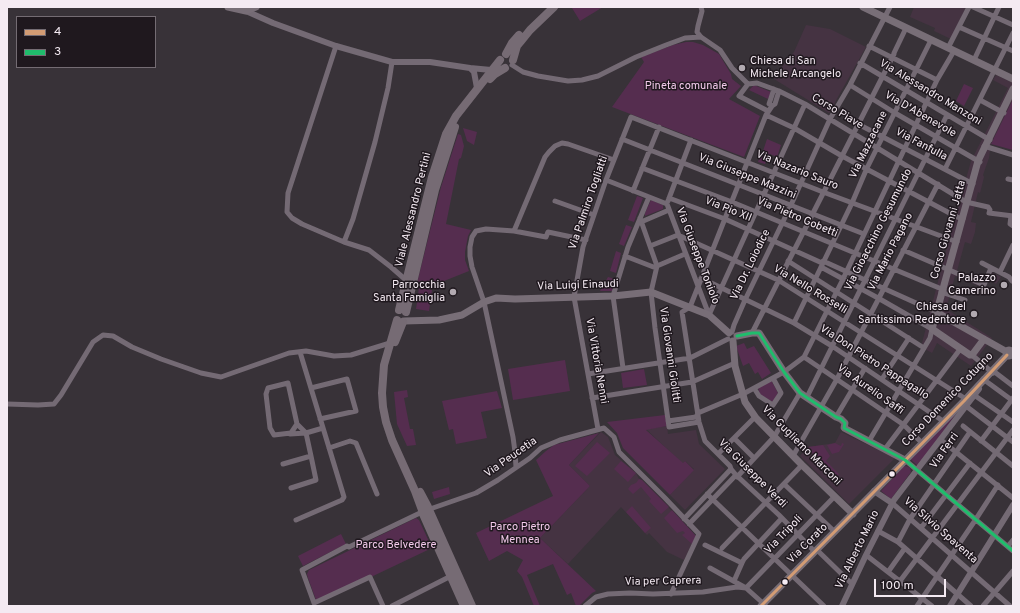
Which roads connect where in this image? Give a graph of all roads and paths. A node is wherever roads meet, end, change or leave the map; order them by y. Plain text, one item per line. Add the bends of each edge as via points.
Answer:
1 (228, 7) edge
2 (256, 7) edge
3 (549, 7) edge
4 (554, 7) edge
5 (701, 7) edge
6 (864, 7) edge
7 (890, 7) edge
8 (969, 7) edge
9 (973, 7) edge
10 (999, 7) edge
11 (246, 11) junction
12 (994, 16) junction
13 (885, 17) junction
14 (1013, 25) edge
15 (959, 27) junction
16 (906, 28) junction
17 (1013, 33) edge
18 (701, 37) junction
19 (984, 38) junction
20 (931, 40) junction
21 (336, 46) junction
22 (869, 46) junction
23 (1006, 48) junction
24 (951, 50) junction
25 (1013, 51) edge
26 (893, 55) junction
27 (503, 57) junction
28 (974, 60) junction
29 (392, 62) junction
30 (860, 63) junction
31 (510, 64) junction
32 (470, 68) junction
33 (916, 69) junction
34 (491, 70) junction
35 (995, 70) junction
36 (882, 76) junction
37 (1013, 79) edge
38 (937, 80) junction
39 (748, 84) junction
40 (850, 85) junction
41 (477, 88) junction
42 (1013, 89) edge
43 (777, 90) junction
44 (906, 90) junction
45 (1013, 94) edge
46 (871, 98) junction
47 (980, 100) junction
48 (926, 102) junction
49 (805, 104) junction
50 (1002, 112) junction
51 (767, 113) junction
52 (895, 113) junction
53 (947, 115) junction
54 (631, 117) joint
55 (830, 119) junction
56 (858, 124) junction
57 (916, 125) junction
58 (967, 126) junction
59 (659, 127) junction
60 (794, 128) junction
61 (854, 133) junction
62 (935, 136) junction
63 (884, 137) junction
64 (622, 139) junction
65 (691, 140) junction
66 (819, 142) junction
67 (986, 146) junction
68 (878, 148) junction
69 (905, 148) junction
70 (956, 148) junction
71 (650, 149) junction
72 (1013, 154) edge
73 (842, 156) junction
74 (925, 159) junction
75 (614, 160) junction
76 (899, 161) junction
77 (979, 161) junction
78 (682, 162) junction
79 (747, 162) junction
80 (642, 168) junction
81 (867, 168) junction
82 (945, 169) junction
83 (774, 172) junction
84 (919, 173) junction
85 (606, 180) junction
86 (676, 180) junction
87 (889, 180) junction
88 (800, 183) junction
89 (739, 184) junction
90 (938, 184) junction
91 (972, 184) junction
92 (633, 191) junction
93 (910, 191) junction
94 (823, 192) junction
95 (764, 194) junction
96 (649, 197) junction
97 (669, 198) junction
98 (555, 201) dead end
99 (928, 201) junction
100 (732, 202) junction
101 (967, 202) junction
102 (852, 203) junction
103 (667, 204) junction
104 (791, 205) junction
105 (669, 210) junction
106 (874, 211) junction
107 (756, 212) junction
108 (812, 213) junction
109 (594, 215) junction
110 (1012, 216) edge
111 (725, 219) junction
112 (896, 219) junction
113 (962, 219) junction
114 (640, 220) junction
115 (782, 223) junction
116 (841, 225) junction
117 (915, 226) junction
118 (1013, 226) edge
119 (748, 229) junction
120 (514, 231) junction
121 (803, 231) junction
122 (864, 234) junction
123 (678, 235) junction
124 (586, 240) junction
125 (774, 241) junction
126 (344, 242) junction
127 (956, 242) junction
128 (832, 244) junction
129 (1013, 245) edge
130 (650, 246) junction
131 (794, 250) junction
132 (903, 250) junction
133 (713, 251) junction
134 (856, 253) junction
135 (685, 254) junction
136 (625, 256) junction
137 (734, 260) junction
138 (788, 261) junction
139 (875, 261) junction
140 (982, 263) dead end
141 (822, 264) junction
142 (656, 267) junction
143 (991, 268) junction
144 (894, 269) junction
145 (948, 270) junction
146 (847, 271) junction
147 (759, 272) junction
148 (1000, 272) junction
149 (701, 278) junction
150 (815, 278) junction
151 (843, 279) junction
152 (778, 280) junction
153 (865, 280) junction
154 (407, 281) junction
155 (1012, 281) edge
156 (984, 285) junction
157 (698, 287) junction
158 (722, 288) junction
159 (884, 288) junction
160 (861, 289) junction
161 (942, 291) junction
162 (651, 292) junction
163 (837, 292) junction
164 (981, 292) dead end
165 (613, 296) junction
166 (574, 297) junction
167 (806, 298) junction
168 (878, 298) junction
169 (745, 300) junction
170 (965, 300) dead end
171 (484, 302) junction
172 (854, 303) junction
173 (690, 307) junction
174 (764, 309) junction
175 (404, 311) junction
176 (827, 312) junction
177 (937, 312) junction
178 (870, 314) junction
179 (709, 315) junction
180 (421, 320) junction
181 (401, 321) junction
182 (844, 322) junction
183 (794, 323) junction
184 (932, 329) junction
185 (861, 332) junction
186 (752, 333) junction
187 (732, 336) junction
188 (814, 336) junction
189 (909, 338) junction
190 (984, 339) junction
191 (390, 343) junction
192 (832, 346) junction
193 (924, 348) junction
194 (961, 348) junction
195 (300, 352) junction
196 (1010, 353) edge
197 (972, 355) junction
198 (804, 356) junction
199 (848, 356) junction
200 (898, 356) junction
201 (690, 358) junction
202 (735, 363) junction
203 (660, 364) junction
204 (913, 365) junction
205 (623, 368) junction
206 (821, 368) junction
207 (865, 368) junction
208 (992, 371) junction
209 (784, 372) junction
210 (588, 374) junction
211 (773, 378) junction
212 (837, 379) junction
213 (882, 379) junction
214 (937, 380) junction
215 (984, 381) junction
216 (692, 382) junction
217 (1013, 386) edge
218 (663, 387) junction
219 (311, 388) junction
220 (754, 388) junction
221 (853, 389) junction
222 (898, 390) junction
223 (743, 394) junction
224 (803, 395) junction
225 (974, 395) junction
226 (592, 398) junction
227 (1013, 400) edge
228 (966, 403) junction
229 (7, 404) edge
230 (919, 404) junction
231 (821, 407) junction
232 (885, 412) junction
233 (698, 413) junction
234 (1001, 414) junction
235 (755, 417) junction
236 (836, 417) junction
237 (320, 419) junction
238 (668, 421) junction
239 (943, 421) junction
240 (699, 422) junction
241 (1013, 422) edge
242 (298, 424) junction
243 (904, 425) junction
244 (963, 426) dead end
245 (992, 427) junction
246 (323, 428) junction
247 (598, 429) junction
248 (1013, 430) edge
249 (970, 432) junction
250 (306, 433) junction
251 (289, 434) junction
252 (774, 437) junction
253 (734, 438) junction
254 (1007, 438) junction
255 (941, 440) junction
256 (868, 441) junction
257 (981, 441) junction
258 (1013, 442) edge
259 (922, 443) junction
260 (329, 448) junction
261 (885, 449) junction
262 (956, 451) junction
263 (515, 452) junction
264 (996, 453) junction
265 (718, 454) junction
266 (311, 456) junction
267 (793, 456) junction
268 (754, 458) junction
269 (905, 460) junction
270 (522, 463) junction
271 (970, 463) junction
272 (283, 464) dead end
273 (802, 465) junction
274 (1013, 466) edge
275 (516, 467) junction
276 (731, 470) junction
277 (917, 470) junction
278 (982, 472) junction
279 (737, 476) junction
280 (784, 484) junction
281 (934, 484) junction
282 (998, 485) junction
283 (292, 488) dead end
284 (377, 494) dead end
285 (707, 494) junction
286 (872, 494) junction
287 (946, 494) junction
288 (835, 496) junction
289 (1013, 498) edge
290 (712, 500) junction
291 (766, 503) junction
292 (892, 503) junction
293 (958, 503) junction
294 (1013, 505) edge
295 (426, 511) junction
296 (818, 514) junction
297 (853, 514) junction
298 (782, 518) junction
299 (684, 519) junction
300 (910, 519) junction
301 (976, 519) junction
302 (296, 520) dead end
303 (689, 524) junction
304 (743, 527) junction
305 (921, 528) junction
306 (835, 532) junction
307 (878, 532) junction
308 (798, 534) junction
309 (995, 535) junction
310 (932, 538) junction
311 (1013, 540) edge
312 (898, 542) junction
313 (759, 543) junction
314 (705, 545) dead end
315 (1008, 546) junction
316 (722, 548) dead end
317 (905, 548) junction
318 (816, 551) junction
319 (1013, 551) edge
320 (866, 555) junction
321 (952, 555) junction
322 (775, 558) junction
323 (917, 559) junction
324 (742, 563) junction
325 (710, 568) dead end
326 (1013, 570) edge
327 (888, 572) junction
328 (972, 572) junction
329 (451, 576) junction
330 (792, 576) junction
331 (937, 576) junction
332 (734, 581) junction
333 (900, 581) junction
334 (852, 584) junction
335 (746, 588) junction
336 (994, 592) junction
337 (671, 594) junction
338 (958, 595) junction
339 (922, 598) junction
340 (763, 605) edge
341 (383, 606) edge
342 (392, 606) edge
343 (464, 606) edge
344 (472, 606) edge
345 (585, 606) edge
346 (824, 606) edge
347 (842, 606) edge
348 (917, 606) edge
349 (932, 606) edge
350 (950, 606) edge
351 (971, 606) edge
352 (983, 606) edge
353 (1010, 606) edge

1 - 11 main road
2 - 11 main road
3 - 27 main road, Viale Alessandro Pertini via 512,43
4 - 31 main road, Viale Alessandro Pertini via 517,46
5 - 18 street via 697,32
6 - 13 main road
7 - 13 street, Via Dr. Loiodice
8 - 15 street
9 - 12 street
10 - 12 street
11 - 21 street
12 - 14 street
12 - 19 street
13 - 16 main road
13 - 22 street, Via Dr. Loiodice
15 - 19 street
15 - 24 street
16 - 20 main road
16 - 26 street
17 - 23 street
18 - 31 street via 672,42 598,76 582,80 568,81 538,76 523,72
18 - 39 street via 720,50 732,68
19 - 23 street
19 - 28 street
20 - 24 main road
20 - 33 street, Via Mazzacane
21 - 29 street
21 - 126 street via 288,193 287,212 292,218
22 - 26 street
22 - 30 street, Via Dr. Loiodice
23 - 25 street
23 - 35 street
24 - 28 main road
24 - 38 street
26 - 33 street
26 - 36 street
27 - 31 main road via 510,56
27 - 31 main road via 501,66
27 - 34 main road, Viale Alessandro Pertini
28 - 35 main road
29 - 32 street via 430,62
29 - 126 street via 375,142
30 - 36 street, Via Alessandro Manzoni
30 - 40 street, Via Dr. Loiodice
31 - 175 main road, Viale Alessandro Pertini via 495,74 482,88 453,132 435,190
32 - 34 street
32 - 41 street via 474,72
33 - 38 street
33 - 44 street, Via Mazzacane
34 - 41 main road, Viale Alessandro Pertini
35 - 37 main road
35 - 47 street
36 - 44 street, Via Alessandro Manzoni
36 - 46 street
38 - 48 street
39 - 43 street, Corso Piave via 757,83
39 - 51 street via 739,96
40 - 46 street, Via D'Abenevole
40 - 55 street, Via Dr. Loiodice
41 - 154 main road, Viale Alessandro Pertini via 446,134 432,177
42 - 50 main road
43 - 49 street, Corso Piave
43 - 51 street via 775,104
44 - 48 street, Via Alessandro Manzoni
44 - 52 street, Via Mazzacane
45 - 50 main road
46 - 52 street, Via D'Abenevole
46 - 56 street
47 - 50 street
47 - 58 street
48 - 53 street, Via Alessandro Manzoni
48 - 57 street
49 - 55 street, Corso Piave
49 - 60 street
50 - 67 main road, Corso Giovanni Jatta
51 - 60 street
51 - 79 street
52 - 57 street, Via D'Abenevole
52 - 63 street, Via Mazzacane
53 - 58 street, Via Alessandro Manzoni
53 - 62 street, Via Gioacchino Gesumundo
54 - 59 street, Via Nazario Sauro
54 - 64 street, Via Palmiro Togliatti
55 - 61 street, Corso Piave
55 - 66 street, Via Dr. Loiodice
56 - 61 street
56 - 63 street, Via Fanfulla
57 - 62 street, Via D'Abenevole
57 - 69 street
58 - 67 street, Via Alessandro Manzoni
58 - 70 street
59 - 65 street, Via Nazario Sauro
59 - 71 street
60 - 66 street
60 - 83 street
61 - 68 street, Corso Piave
61 - 73 street
62 - 70 street, Via D'Abenevole
62 - 74 street, Via Gioacchino Gesumundo
63 - 68 street, Via Mazzacane
63 - 69 street, Via Fanfulla
64 - 71 street, Via Giuseppe Mazzini
64 - 75 street, Via Palmiro Togliatti
65 - 78 street
65 - 79 street, Via Nazario Sauro
66 - 73 street
66 - 88 street, Via Dr. Loiodice
67 - 72 street, Via Alessandro Manzoni
67 - 77 main road, Corso Giovanni Jatta
68 - 76 street, Corso Piave
68 - 81 street, Via Mazzacane
69 - 74 street, Via Fanfulla
69 - 76 street
70 - 77 street, Via D'Abenevole
70 - 82 street
71 - 78 street, Via Giuseppe Mazzini
71 - 80 street
73 - 81 street
73 - 94 street
74 - 82 street, Via Fanfulla
74 - 84 street, Via Gioacchino Gesumundo
75 - 85 street, Via Palmiro Togliatti
75 - 120 street via 568,144 555,146 545,157
76 - 84 street, Corso Piave
76 - 87 street
77 - 91 main road, Corso Giovanni Jatta
78 - 86 street
78 - 89 street, Via Giuseppe Mazzini
79 - 83 street, Via Nazario Sauro
79 - 89 street
80 - 86 street, Via Pietro Gobetti
80 - 92 street
81 - 87 street
81 - 102 street, Via Mazzacane
82 - 91 street, Via Fanfulla
83 - 88 street, Via Nazario Sauro
83 - 95 street
84 - 90 street, Corso Piave
84 - 93 street, Via Gioacchino Gesumundo
85 - 92 street
85 - 109 street, Via Palmiro Togliatti
86 - 97 street
86 - 100 street, Via Pietro Gobetti
87 - 93 street
87 - 106 street
88 - 94 street, Via Nazario Sauro
88 - 104 street, Via Dr. Loiodice
89 - 95 street, Via Giuseppe Mazzini
89 - 100 street
90 - 99 street, Via Mario Pagano
90 - 101 street, Corso Piave
91 - 101 main road, Corso Giovanni Jatta
92 - 96 street
93 - 99 street
93 - 112 street, Via Gioacchino Gesumundo
94 - 102 street, Via Nazario Sauro
94 - 108 street
95 - 104 street, Via Giuseppe Mazzini
95 - 107 street
96 - 103 street
96 - 114 street
97 - 103 street
97 - 111 street, Via Pio XII
98 - 109 street
99 - 113 street
99 - 117 street, Via Mario Pagano
100 - 107 street, Via Pietro Gobetti
100 - 111 street
101 - 110 street, Corso Piave via 988,207 989,213
101 - 113 main road, Corso Giovanni Jatta
102 - 106 street, Via Nazario Sauro
102 - 116 street, Via Mazzacane
103 - 105 street, Via Giuseppe Toniolo
104 - 108 street, Via Giuseppe Mazzini
104 - 115 street, Via Dr. Loiodice
105 - 114 street
105 - 123 street, Via Giuseppe Toniolo
106 - 112 street, Via Nazario Sauro
106 - 122 street
107 - 115 street, Via Pietro Gobetti
107 - 119 street
108 - 116 street, Via Giuseppe Mazzini
108 - 121 street
109 - 124 street, Via Palmiro Togliatti
110 - 118 street via 1010,224
111 - 119 street, Via Pio XII
111 - 133 street
112 - 117 street, Via Nazario Sauro
112 - 139 street, Via Gioacchino Gesumundo
113 - 127 main road, Corso Giovanni Jatta
114 - 130 street
114 - 136 street
115 - 121 street, Via Pietro Gobetti
115 - 125 street, Via Dr. Loiodice
116 - 122 street, Via Giuseppe Mazzini
116 - 128 street, Via Mazzacane
117 - 127 street, Via Nazario Sauro
117 - 132 street, Via Mario Pagano
119 - 125 street, Via Pio XII
119 - 137 street
120 - 124 street via 546,237 548,232
120 - 171 street via 486,229 476,231 472,237 470,256
121 - 128 street, Via Pietro Gobetti
121 - 131 street
122 - 134 street
123 - 130 street
123 - 133 street, Via Nello Rosselli
123 - 135 street, Via Giuseppe Toniolo
124 - 166 street, Via Palmiro Togliatti
125 - 131 street, Via Pio XII
125 - 147 street, Via Dr. Loiodice
126 - 154 street via 369,250
127 - 145 main road, Corso Giovanni Jatta
128 - 134 street, Via Pietro Gobetti
128 - 141 street, Via Mazzacane
129 - 148 street
130 - 142 street
131 - 138 street
131 - 141 street, Via Pio XII
132 - 144 street, Via Mario Pagano
132 - 145 street
133 - 137 street, Via Nello Rosselli
133 - 149 street
134 - 139 street, Via Pietro Gobetti
134 - 146 street
135 - 142 street
135 - 157 street, Via Giuseppe Toniolo
136 - 142 street
136 - 165 street
137 - 147 street, Via Nello Rosselli
137 - 158 street
138 - 150 street
138 - 152 street
139 - 144 street, Via Pietro Gobetti
139 - 153 street, Via Gioacchino Gesumundo
140 - 143 street
141 - 146 street
141 - 150 street, Via Mazzacane
141 - 151 street
142 - 162 street, Via Giovanni Giolitti
143 - 148 street
143 - 156 street
144 - 159 street, Via Mario Pagano
144 - 161 street, Via Pietro Gobetti
145 - 156 street
145 - 161 main road, Corso Giovanni Jatta
146 - 151 street
146 - 153 street
147 - 152 street, Via Nello Rosselli
147 - 169 street, Via Dr. Loiodice
148 - 155 street
149 - 157 street
149 - 158 street, Via Don Pietro Pappagallo
150 - 163 street
150 - 167 street, Via Mazzacane
151 - 160 street
151 - 163 street
152 - 167 street, Via Nello Rosselli
152 - 174 street
153 - 159 street
153 - 160 street, Via Gioacchino Gesumundo
154 - 175 main road, Viale Alessandro Pertini
156 - 164 street
157 - 173 street
157 - 179 street, Via Giuseppe Toniolo
158 - 169 street, Via Don Pietro Pappagallo
158 - 179 street
159 - 168 street, Via Mario Pagano
159 - 177 street
160 - 168 street
160 - 172 street, Via Gioacchino Gesumundo
161 - 170 street, Via Pietro Gobetti
161 - 177 main road, Corso Giovanni Jatta
162 - 165 main road, Via Luigi Einaudi
162 - 173 main road, Via Luigi Einaudi
162 - 203 street, Via Giovanni Giolitti
163 - 172 street
163 - 176 street
165 - 166 main road, Via Luigi Einaudi
165 - 205 street
166 - 171 main road, Via Luigi Einaudi via 496,298
166 - 210 street, Via Vittoria Nenni
167 - 176 street, Via Nello Rosselli
167 - 183 street, Via Mazzacane
168 - 178 street, Via Mario Pagano
168 - 184 street
169 - 174 street, Via Don Pietro Pappagallo
169 - 187 street, Via Dr. Loiodice
171 - 180 main road, Via Luigi Einaudi via 462,315 439,320
171 - 263 street
172 - 178 street
172 - 182 street, Via Gioacchino Gesumundo
173 - 179 main road, Via Luigi Einaudi
173 - 201 street, Via Giuseppe Verdi via 682,312
174 - 183 street, Via Don Pietro Pappagallo
174 - 186 street
175 - 180 main road
175 - 181 main road, Viale Alessandro Pertini via 396,314
176 - 182 street, Via Nello Rosselli
176 - 188 street
177 - 184 main road, Corso Giovanni Jatta
177 - 190 main road
178 - 185 street, Via Mario Pagano
178 - 189 street
179 - 187 main road, Via Luigi Einaudi
180 - 181 main road, Via Luigi Einaudi
181 - 191 main road, Viale Alessandro Pertini
181 - 295 main road, Viale Alessandro Pertini via 391,350 386,382 387,401 390,421
182 - 185 street, Via Nello Rosselli
182 - 192 street, Via Gioacchino Gesumundo
183 - 188 street, Via Don Pietro Pappagallo
184 - 193 street
184 - 194 main road
185 - 199 street, Via Mario Pagano
185 - 200 street, Via Nello Rosselli
186 - 187 main road
186 - 209 main road via 759,333
187 - 201 street
187 - 202 main road, Via Gugliemo Marconi
188 - 192 street, Via Don Pietro Pappagallo
188 - 198 street
189 - 193 street
189 - 200 street
190 - 196 main road
190 - 197 main road
191 - 195 street via 351,355
191 - 295 main road, Viale Alessandro Pertini via 382,381 386,422 398,455
192 - 199 street, Via Don Pietro Pappagallo
192 - 206 street, Via Gioacchino Gesumundo
193 - 204 street
194 - 197 main road
194 - 214 street
195 - 219 street
195 - 229 street via 289,353 221,377 161,359 113,336 103,335 93,342 54,404
196 - 208 main road, Corso Domenico Cotugno
197 - 208 street
198 - 206 street, Via Aurelio Saffi
198 - 209 street
199 - 207 street, Via Don Pietro Pappagallo
199 - 212 street, Via Mario Pagano
200 - 204 street, Via Nello Rosselli
200 - 213 street
201 - 203 street
201 - 216 street, Via Giuseppe Verdi
202 - 216 street
202 - 223 main road, Via Gugliemo Marconi
203 - 205 street
203 - 218 street, Via Giovanni Giolitti
204 - 214 street, Via Nello Rosselli
204 - 222 street
205 - 210 street
206 - 212 street, Via Aurelio Saffi
206 - 224 street, Via Gioacchino Gesumundo
207 - 213 street, Via Don Pietro Pappagallo
207 - 221 street
208 - 215 main road, Corso Domenico Cotugno
208 - 217 street
209 - 211 street
209 - 224 main road
210 - 226 street, Via Vittoria Nenni
211 - 220 street
211 - 220 street via 781,393 773,405 759,396
212 - 221 street, Via Aurelio Saffi
212 - 231 street, Via Mario Pagano
213 - 222 street, Via Don Pietro Pappagallo
214 - 228 street, Via Nello Rosselli
214 - 230 street
215 - 225 street, Corso Domenico Cotugno
215 - 227 street
215 - 228 main road, Corso Domenico Cotugno
216 - 218 street
216 - 233 street, Via Giuseppe Verdi
218 - 226 street
218 - 238 street, Via Giovanni Giolitti
219 - 237 street
219 - 237 street via 347,379 356,411
220 - 223 street
221 - 232 street, Via Aurelio Saffi
221 - 236 street
222 - 230 street, Via Don Pietro Pappagallo
222 - 232 street
223 - 233 street
223 - 235 main road, Via Gugliemo Marconi
224 - 231 main road
224 - 252 street, Via Gioacchino Gesumundo
225 - 228 street, Corso Domenico Cotugno
225 - 234 street
226 - 247 street, Via Vittoria Nenni
227 - 234 street
228 - 239 main road, Corso Domenico Cotugno
228 - 245 street, Via Nello Rosselli
228 - 255 street, Corso Domenico Cotugno
230 - 239 street, Via Don Pietro Pappagallo
230 - 243 street
231 - 236 main road
231 - 267 street, Via Mario Pagano
232 - 243 street, Via Aurelio Saffi
232 - 256 street
233 - 238 street via 696,417
233 - 240 street, Via Giuseppe Verdi
234 - 241 street
234 - 245 street
235 - 252 main road, Via Gugliemo Marconi
235 - 253 street
236 - 256 main road via 845,423 844,428
237 - 246 street
238 - 240 street via 669,427
239 - 259 main road, Corso Domenico Cotugno
240 - 265 street, Via Giuseppe Verdi via 705,441
242 - 250 street
242 - 251 street
242 - 251 street via 288,383 268,388 266,394 270,428 274,435
243 - 259 street, Via Aurelio Saffi
243 - 261 street
244 - 249 street
245 - 254 street, Via Nello Rosselli
245 - 257 street
246 - 250 street
246 - 260 street
247 - 270 street, Via Peucetia via 541,448
247 - 299 street via 604,428 614,437 619,452
248 - 254 street
249 - 257 street
249 - 262 street, Via Ferri
250 - 251 street
250 - 266 street
252 - 267 main road, Via Gugliemo Marconi
252 - 268 street, Via Gioacchino Gesumundo
253 - 265 street
253 - 268 street
254 - 258 street, Via Nello Rosselli
254 - 264 street
255 - 262 street
255 - 277 street, Corso Domenico Cotugno
256 - 261 main road
257 - 264 street
259 - 269 main road, Corso Domenico Cotugno
260 - 284 street via 350,441 356,443
260 - 302 street via 344,497
261 - 269 main road
262 - 271 street
262 - 281 street, Via Ferri
263 - 270 street
263 - 275 street
264 - 274 street
264 - 278 street
265 - 276 street, Via Giuseppe Verdi
266 - 272 street
266 - 283 street via 316,480
267 - 273 main road, Via Gugliemo Marconi
268 - 279 street, Via Gioacchino Gesumundo
269 - 277 street
269 - 286 main road, Corso Domenico Cotugno
270 - 275 street, Via Peucetia
271 - 278 street
271 - 287 street
273 - 280 street
273 - 288 main road, Via Gugliemo Marconi
275 - 295 street, Via Peucetia via 476,493
276 - 279 street, Via Giuseppe Verdi
276 - 285 street
277 - 281 street
277 - 292 street, Corso Domenico Cotugno
278 - 282 street
278 - 293 street
279 - 290 street, Via Gioacchino Gesumundo
279 - 291 street, Via Giuseppe Verdi
280 - 291 street
280 - 296 street
281 - 287 street
281 - 300 street, Via Ferri
282 - 289 street
282 - 301 street
285 - 290 street
285 - 299 street
286 - 292 street
286 - 297 main road, Via Corato
287 - 293 street
287 - 305 street
288 - 296 street, Via Tripoli
288 - 297 main road, Via Gugliemo Marconi
290 - 303 street, Via Gioacchino Gesumundo
290 - 304 street
291 - 298 street, Via Giuseppe Verdi
291 - 304 street
292 - 300 street, Via Silvio Spaventa
292 - 307 street, Via Alberto Mario
293 - 301 street
293 - 310 street
294 - 309 street
295 - 329 main road
295 - 341 street, Via Peucetia via 347,546 302,570 314,604 370,577
295 - 344 main road
296 - 306 street
296 - 308 street, Via Tripoli
297 - 306 main road, Via Corato
298 - 308 street, Via Giuseppe Verdi
298 - 313 street
299 - 303 street
300 - 305 street, Via Silvio Spaventa
300 - 312 street, Via Ferri
301 - 309 street
301 - 321 street
303 - 337 street via 699,534
304 - 313 street
304 - 316 street
305 - 310 street, Via Silvio Spaventa
306 - 318 main road, Via Corato
307 - 312 street
307 - 320 street, Via Alberto Mario
308 - 318 street, Via Giuseppe Verdi
308 - 322 street, Via Tripoli
309 - 315 street
309 - 328 street
310 - 321 street, Via Silvio Spaventa
310 - 323 street
311 - 315 street
312 - 317 street
313 - 322 street
313 - 324 street
314 - 324 street
315 - 319 street
317 - 323 street
317 - 327 street
318 - 330 main road, Via Corato
318 - 334 street, Via Giuseppe Verdi
320 - 327 street
320 - 334 street, Via Alberto Mario
321 - 328 street, Via Silvio Spaventa
321 - 331 street
322 - 330 street
322 - 335 street, Via Tripoli
323 - 331 street
323 - 333 street
324 - 332 street
325 - 332 street
326 - 336 street
327 - 333 street
328 - 336 street, Via Silvio Spaventa
328 - 338 street
329 - 342 street
329 - 343 main road
330 - 340 main road, Via Corato
330 - 346 street
331 - 338 street
331 - 339 street
332 - 335 street
333 - 339 street
334 - 347 street, Via Alberto Mario
335 - 337 street, Via per Caprera via 730,587
335 - 340 street
336 - 352 street
336 - 353 street, Via Silvio Spaventa
337 - 345 street, Via per Caprera via 608,594 596,597
338 - 350 street
338 - 351 street
339 - 348 street
339 - 349 street

